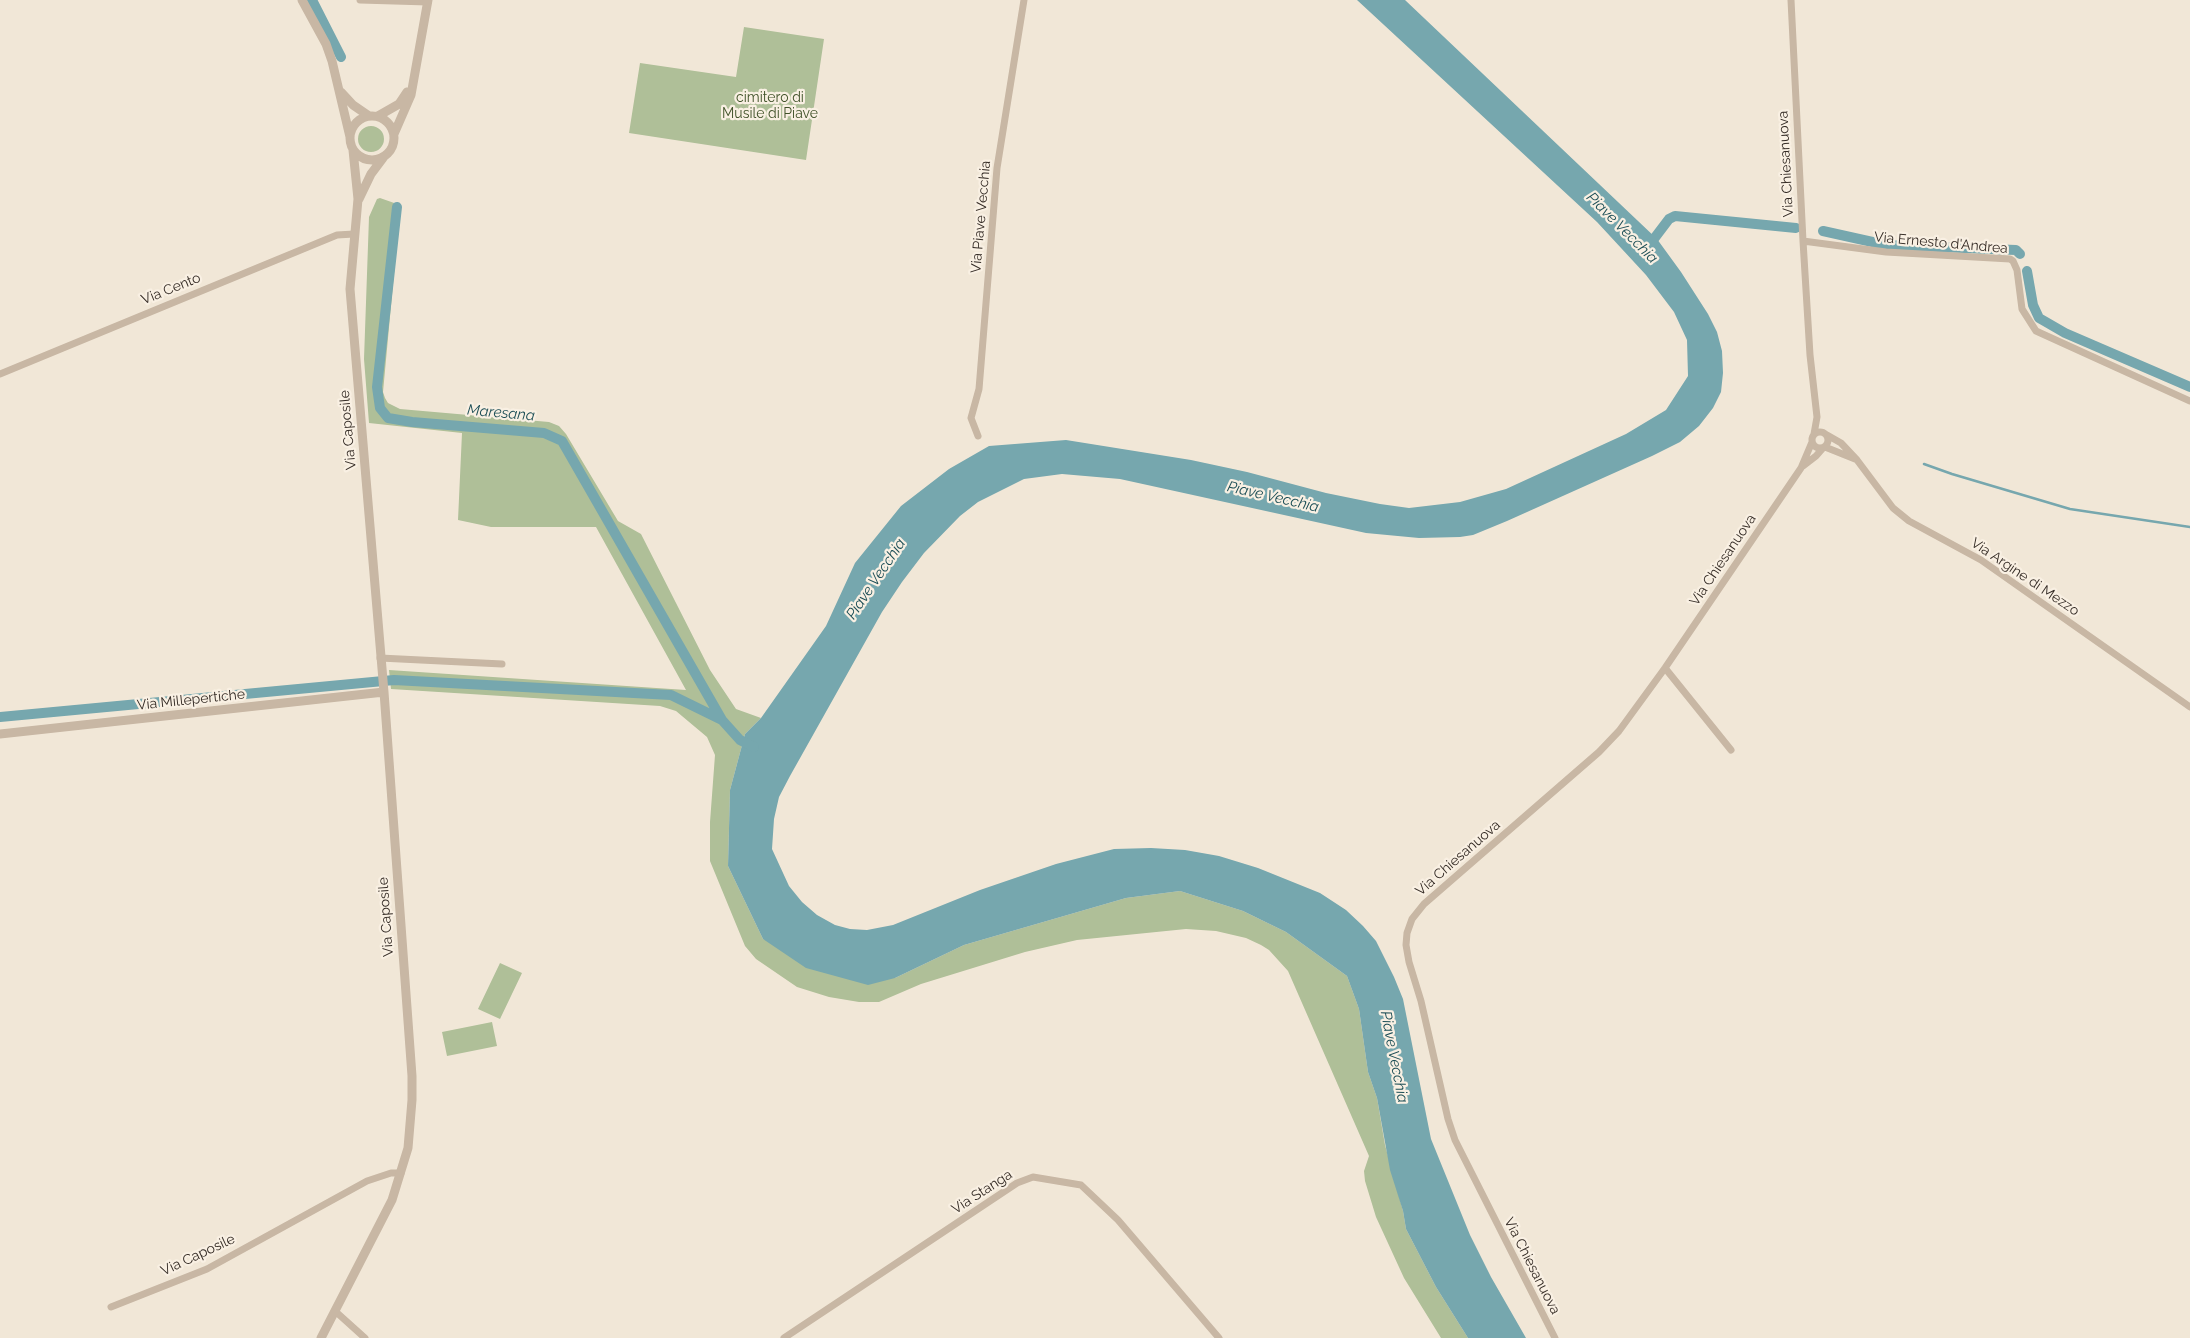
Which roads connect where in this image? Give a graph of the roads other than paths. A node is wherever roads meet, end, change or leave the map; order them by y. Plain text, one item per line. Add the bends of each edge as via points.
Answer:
1 (302, 0) edge
2 (360, 0) edge
3 (1024, 0) edge
4 (1791, 0) edge
5 (428, 1) edge
6 (411, 88) junction
7 (340, 90) junction
8 (373, 116) junction
9 (394, 134) junction
10 (350, 137) junction
11 (353, 150) junction
12 (383, 158) junction
13 (358, 199) junction
14 (354, 234) junction
15 (1803, 241) junction
16 (0, 374) edge
17 (2190, 401) edge
18 (1816, 417) junction
19 (1825, 434) junction
20 (978, 436) dead end
21 (1813, 438) junction
22 (1824, 448) junction
23 (1857, 460) junction
24 (1801, 468) junction
25 (380, 658) junction
26 (502, 664) dead end
27 (1665, 668) junction
28 (383, 689) junction
29 (2190, 706) edge
30 (0, 734) edge
31 (1731, 750) dead end
32 (401, 1173) junction
33 (111, 1307) dead end
34 (335, 1311) junction
35 (321, 1338) edge
36 (365, 1338) edge
37 (784, 1338) edge
38 (1219, 1338) edge
39 (1555, 1338) edge

1 - 7 street via 326,44
2 - 5 street
3 - 20 street, Via Piave Vecchia via 997,168 979,389 971,418
4 - 15 street, Via Chiesanuova
5 - 6 street
6 - 8 street via 400,104
6 - 9 street
7 - 8 street via 353,105
7 - 10 street
8 - 9 street via 389,123
8 - 10 street via 356,122
9 - 12 street via 393,147
10 - 11 street
11 - 12 street via 366,160
11 - 13 street, Via Caposile
12 - 13 street, Via Caposile
13 - 14 street, Via Caposile
14 - 16 street, Via Cento via 337,235
14 - 25 street, Via Caposile via 350,289
15 - 17 street, Via Ernesto d'Andrea via 1886,252 2010,259 2018,270 2022,309 2036,332
15 - 18 street, Via Chiesanuova
18 - 19 street, Via Chiesanuova
18 - 21 street, Via Chiesanuova
19 - 21 street via 1820,432
19 - 22 street via 1828,440
19 - 23 street, Via Argine di Mezzo
21 - 22 street via 1816,448
21 - 24 street, Via Chiesanuova
22 - 23 street
22 - 24 street, Via Chiesanuova
23 - 29 street, Via Argine di Mezzo via 1893,508 1909,521 1981,560
24 - 27 street, Via Chiesanuova
25 - 26 street
25 - 28 street, Via Caposile
27 - 31 street
27 - 39 street, Via Chiesanuova via 1609,742 1424,904 1412,919 1407,933 1409,962 1455,1140
28 - 30 street, Via Millepertiche
28 - 32 street, Via Caposile via 412,1076 411,1124
32 - 33 street, Via Caposile via 390,1173 367,1181 207,1269
32 - 34 street, Via Caposile via 392,1200
34 - 35 street, Via Caposile
34 - 36 street
37 - 38 street, Via Stanga via 1017,1183 1033,1177 1081,1185 1087,1190 1118,1220

